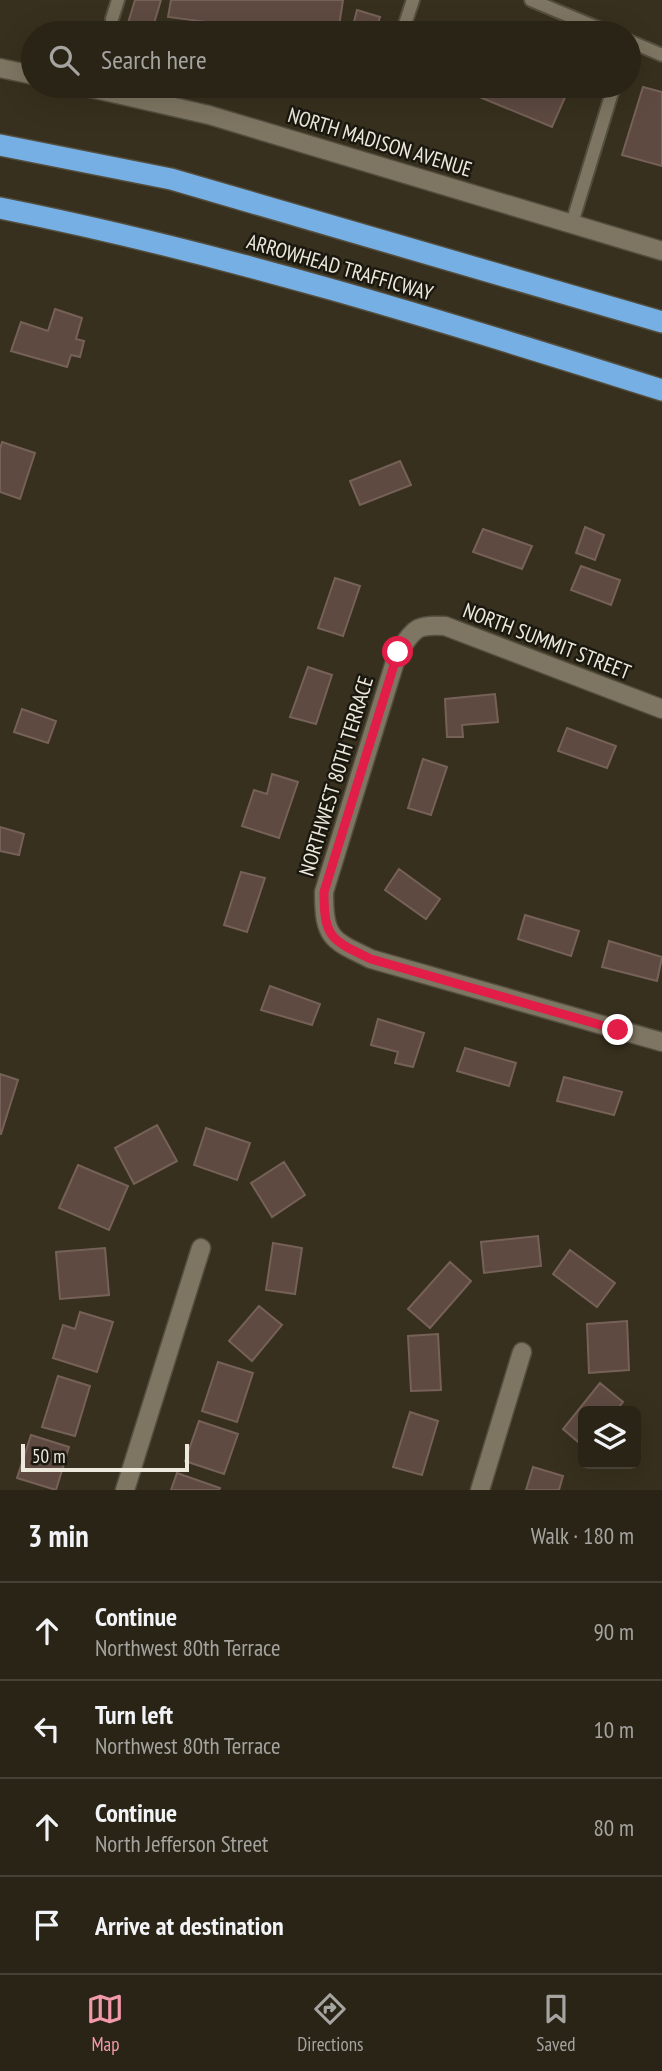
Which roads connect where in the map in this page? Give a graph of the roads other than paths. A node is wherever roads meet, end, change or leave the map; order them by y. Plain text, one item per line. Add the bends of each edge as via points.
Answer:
1 (118, 0) edge
2 (413, 0) edge
3 (530, 0) edge
4 (112, 19) dead end
5 (406, 21) edge
6 (581, 21) edge
7 (641, 46) edge
8 (662, 55) edge
9 (0, 68) edge
10 (21, 72) edge
11 (135, 98) edge
12 (610, 98) edge
13 (0, 145) edge
14 (0, 208) edge
15 (572, 223) junction
16 (662, 251) edge
17 (662, 322) edge
18 (662, 390) edge
19 (415, 629) joint
20 (662, 709) edge
21 (662, 1042) edge
22 (201, 1248) dead end
23 (522, 1352) dead end
24 (125, 1490) edge
25 (480, 1490) edge

1 - 4 lane
2 - 5 lane
3 - 6 lane
7 - 8 lane
9 - 10 street
11 - 15 street, NORTH MADISON AVENUE via 209,115
12 - 15 lane
13 - 17 highway, ARROWHEAD TRAFFICWAY via 171,179
14 - 18 highway, ARROWHEAD TRAFFICWAY via 270,271
15 - 16 street, NORTH MADISON AVENUE
19 - 20 street, NORTH SUMMIT STREET via 445,626
19 - 21 street, NORTHWEST 80TH TERRACE via 398,652 324,892 324,919 330,936 371,959
22 - 24 street
23 - 25 street

